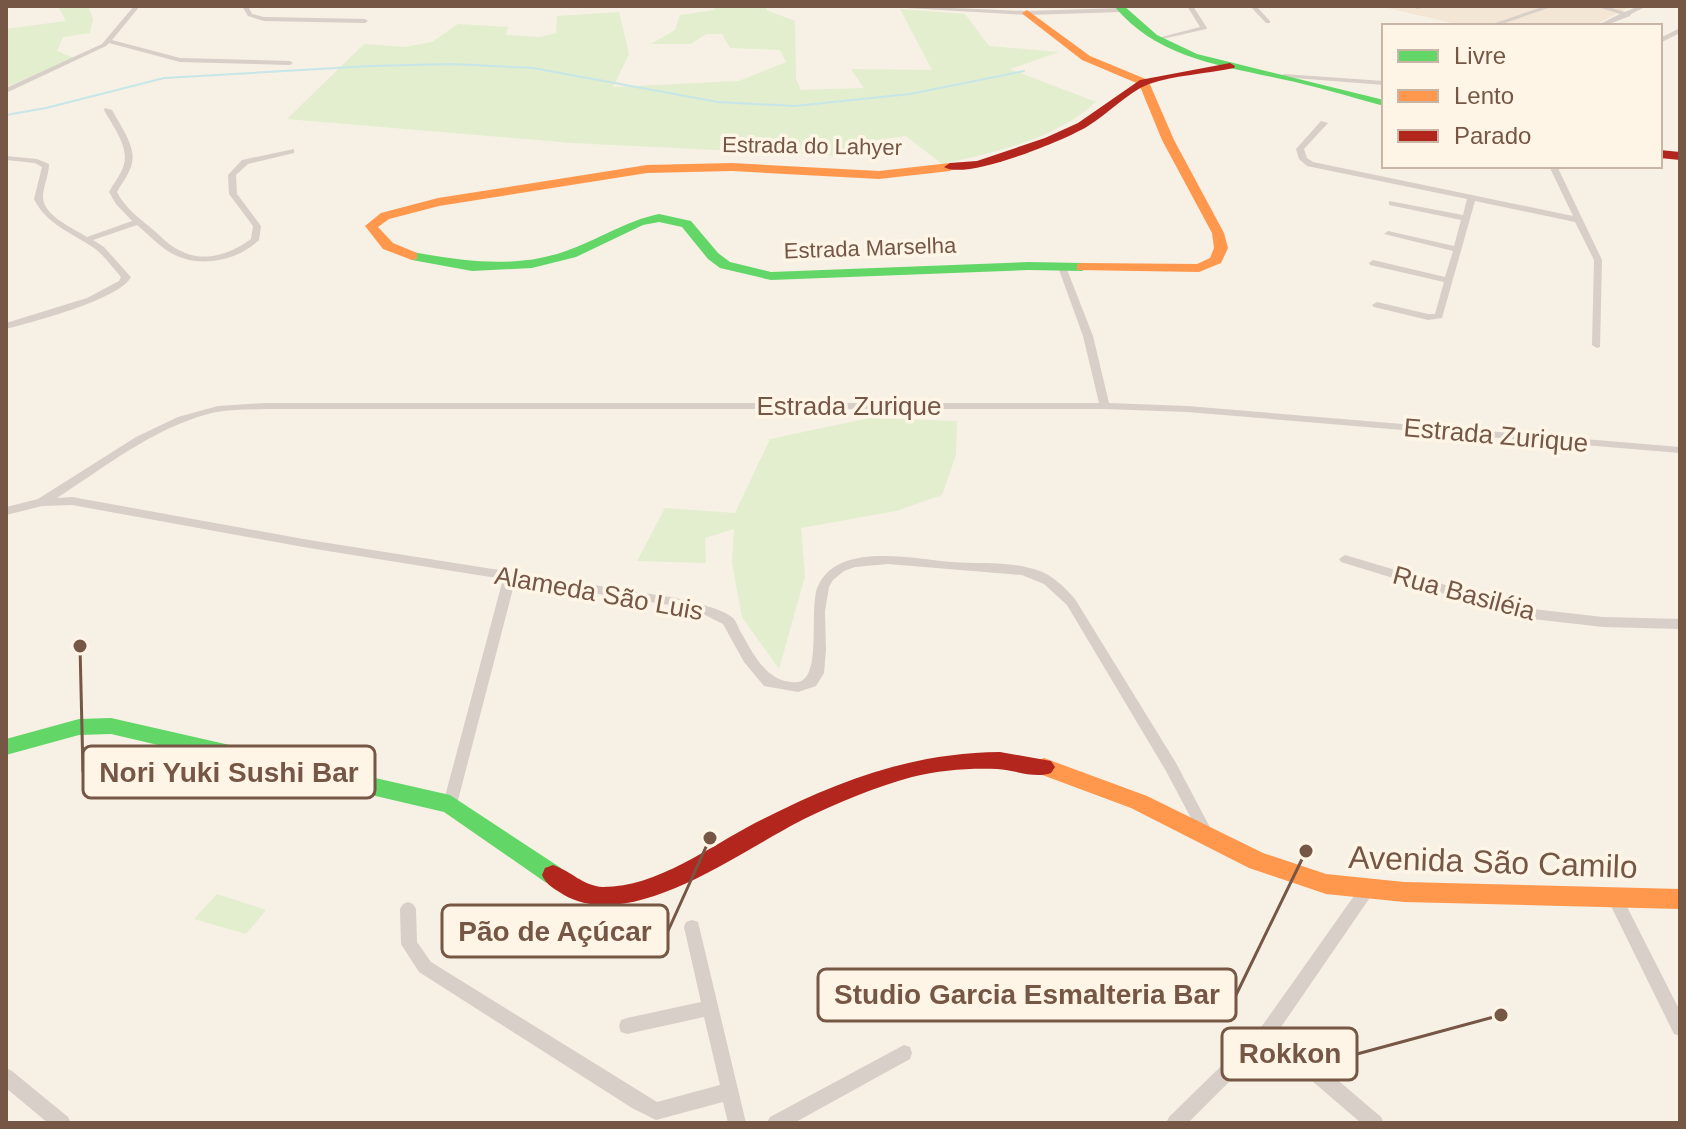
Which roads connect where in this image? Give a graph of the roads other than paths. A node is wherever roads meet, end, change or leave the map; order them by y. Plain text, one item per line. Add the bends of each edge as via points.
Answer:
1 (137, 6) edge
2 (245, 6) edge
3 (907, 6) edge
4 (1190, 6) edge
5 (1253, 6) edge
6 (1428, 6) edge
7 (1551, 6) edge
8 (1598, 6) edge
9 (1644, 6) edge
10 (924, 7) edge
11 (953, 8) edge
12 (1120, 8) edge
13 (1419, 8) dead end
14 (1027, 13) junction
15 (1628, 15) junction
16 (365, 21) dead end
17 (1268, 22) dead end
18 (1496, 24) edge
19 (1604, 24) edge
20 (1156, 40) junction
21 (110, 41) junction
22 (290, 63) dead end
23 (1230, 66) junction
24 (1281, 76) junction
25 (1144, 82) junction
26 (1382, 83) edge
27 (6, 91) edge
28 (1382, 102) edge
29 (108, 110) dead end
30 (1324, 123) dead end
31 (291, 151) dead end
32 (6, 158) edge
33 (1554, 168) edge
34 (1471, 200) junction
35 (1392, 203) dead end
36 (1466, 218) junction
37 (1580, 220) junction
38 (138, 222) junction
39 (371, 226) joint
40 (1388, 234) dead end
41 (89, 239) junction
42 (1456, 249) junction
43 (1373, 263) dead end
44 (1062, 267) junction
45 (1448, 280) junction
46 (1377, 305) dead end
47 (6, 326) edge
48 (1597, 345) dead end
49 (1105, 406) junction
50 (1680, 450) edge
51 (42, 502) junction
52 (6, 511) edge
53 (1345, 559) dead end
54 (510, 576) junction
55 (1680, 624) edge
56 (6, 747) edge
57 (450, 804) junction
58 (1209, 838) junction
59 (1366, 891) junction
60 (1615, 898) junction
61 (1680, 899) edge
62 (408, 909) dead end
63 (692, 927) dead end
64 (711, 1008) junction
65 (627, 1026) dead end
66 (1680, 1028) edge
67 (1268, 1032) junction
68 (904, 1053) dead end
69 (6, 1077) edge
70 (730, 1091) junction
71 (62, 1123) edge
72 (737, 1123) edge
73 (776, 1123) edge
74 (1175, 1123) edge
75 (1375, 1123) edge

1 - 21 street
2 - 16 street via 250,15 264,19
3 - 10 street
4 - 20 street via 1204,28
5 - 17 street
6 - 13 street
7 - 18 street
8 - 15 street
9 - 15 street
10 - 11 street
11 - 14 street
12 - 14 street
12 - 20 street
14 - 25 street via 1086,58
15 - 19 street
20 - 23 street
21 - 22 street via 180,60
21 - 27 street
23 - 24 street
23 - 25 street, Estrada do Lahyer
24 - 26 street
24 - 28 street
25 - 39 street, Estrada do Lahyer via 1082,125 1001,158 957,168 879,175 693,167 636,171 438,202 385,216
25 - 44 street, Estrada Marselha via 1156,121 1218,233 1219,256 1209,265 1189,269
29 - 38 street via 129,151 128,166 113,192
30 - 34 street via 1300,149 1310,164
31 - 38 street via 245,162 232,175 233,194 257,226 255,240 244,248 215,258 185,257
32 - 41 street via 46,166 38,199 42,207
33 - 37 street
34 - 36 street
34 - 37 street
35 - 36 street
36 - 42 street
37 - 48 street via 1598,260
38 - 41 street
39 - 44 street, Estrada Marselha via 383,243 406,255 474,268 541,264 630,225 670,218 692,228 719,261 771,276
40 - 42 street
41 - 47 street via 126,276 123,283 79,305
42 - 45 street
43 - 45 street
44 - 49 street via 1088,336
45 - 46 street via 1439,316
49 - 50 street, Estrada Zurique
49 - 51 street, Estrada Zurique via 221,408 140,440
51 - 52 street, Alameda São Luis
51 - 54 street, Alameda São Luis via 72,501
53 - 55 street, Rua Basiléia via 1523,613
54 - 57 street
54 - 58 street, Alameda São Luis via 709,612 732,625 766,680 798,687 817,673 822,596 837,571 886,560 1034,574 1060,590 1078,613
56 - 57 street, Avenida São Camilo via 79,727 111,726
57 - 58 street, Avenida São Camilo via 562,883 581,894 604,897 663,883 895,774 969,758 1073,775 1148,805
58 - 59 street, Avenida São Camilo via 1272,868
59 - 60 street, Avenida São Camilo
59 - 67 street
60 - 61 street, Avenida São Camilo
60 - 66 street
62 - 70 street via 409,944 425,967 638,1102 656,1111
63 - 64 street
64 - 65 street
64 - 70 street
67 - 74 street
67 - 75 street
68 - 73 street
69 - 71 street
70 - 72 street

